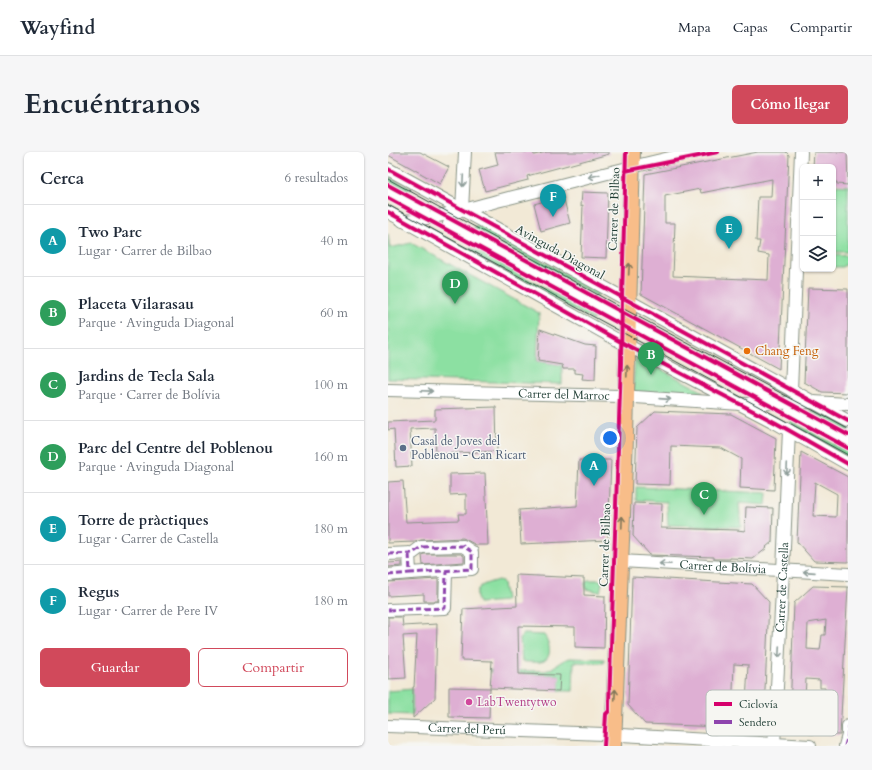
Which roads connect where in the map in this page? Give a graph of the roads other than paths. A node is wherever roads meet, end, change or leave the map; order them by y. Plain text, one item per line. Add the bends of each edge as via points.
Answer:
1 (464, 152) edge
2 (696, 152) edge
3 (801, 152) edge
4 (632, 159) edge
5 (388, 169) edge
6 (388, 191) edge
7 (424, 210) dead end
8 (462, 210) junction
9 (388, 212) edge
10 (388, 221) edge
11 (403, 221) junction
12 (450, 224) dead end
13 (628, 302) junction
14 (620, 318) dead end
15 (635, 326) dead end
16 (628, 345) junction
17 (388, 390) edge
18 (791, 390) junction
19 (765, 396) dead end
20 (626, 397) junction
21 (813, 402) junction
22 (740, 404) junction
23 (848, 404) edge
24 (791, 410) dead end
25 (848, 421) edge
26 (789, 430) junction
27 (848, 441) edge
28 (848, 464) edge
29 (409, 553) junction
30 (388, 554) edge
31 (621, 561) junction
32 (446, 571) junction
33 (784, 571) junction
34 (410, 573) junction
35 (848, 574) edge
36 (388, 575) edge
37 (388, 610) edge
38 (777, 690) edge
39 (388, 726) edge
40 (848, 726) edge
41 (775, 736) edge
42 (613, 740) edge
43 (774, 745) junction
44 (810, 746) edge
45 (845, 746) edge

1 -> 8 street
2 - 4 street
3 - 18 street
4 -> 8 street
13 -> 4 main road, Carrer de Bilbao
5 - 8 street, Avinguda Diagonal
6 - 7 street
8 - 11 street
8 - 13 street, Avinguda Diagonal
9 - 11 street
10 - 11 street
11 - 16 street
12 - 14 street
13 - 16 main road, Carrer de Bilbao
13 - 18 street, Avinguda Diagonal
15 - 19 street
20 -> 16 main road, Carrer de Bilbao
16 - 22 street
17 -> 20 street, Carrer del Marroc
18 - 21 street, Avinguda Diagonal
20 -> 22 street, Carrer del Marroc
31 -> 20 main road, Carrer de Bilbao
21 - 22 street, Carrer del Marroc
21 - 23 street, Carrer del Marroc
21 - 25 street, Avinguda Diagonal
22 - 26 street
24 - 27 street
26 - 28 street
26 -> 33 street, Carrer de Castella
29 - 30 street
29 - 32 street via 421,547 463,546 472,552 472,569
29 - 34 street
33 -> 31 street, Carrer de Bolívia
42 -> 31 main road, Carrer de Bilbao
32 - 34 street
32 - 37 street via 445,608
35 -> 33 street, Carrer de Bolívia
33 -> 38 street, Carrer de Castella
34 - 36 street
39 - 42 street, Carrer del Perú
40 - 45 street
41 -> 43 street, Carrer de Castella
42 - 43 street, Carrer del Perú
43 - 44 street, Carrer del Perú

